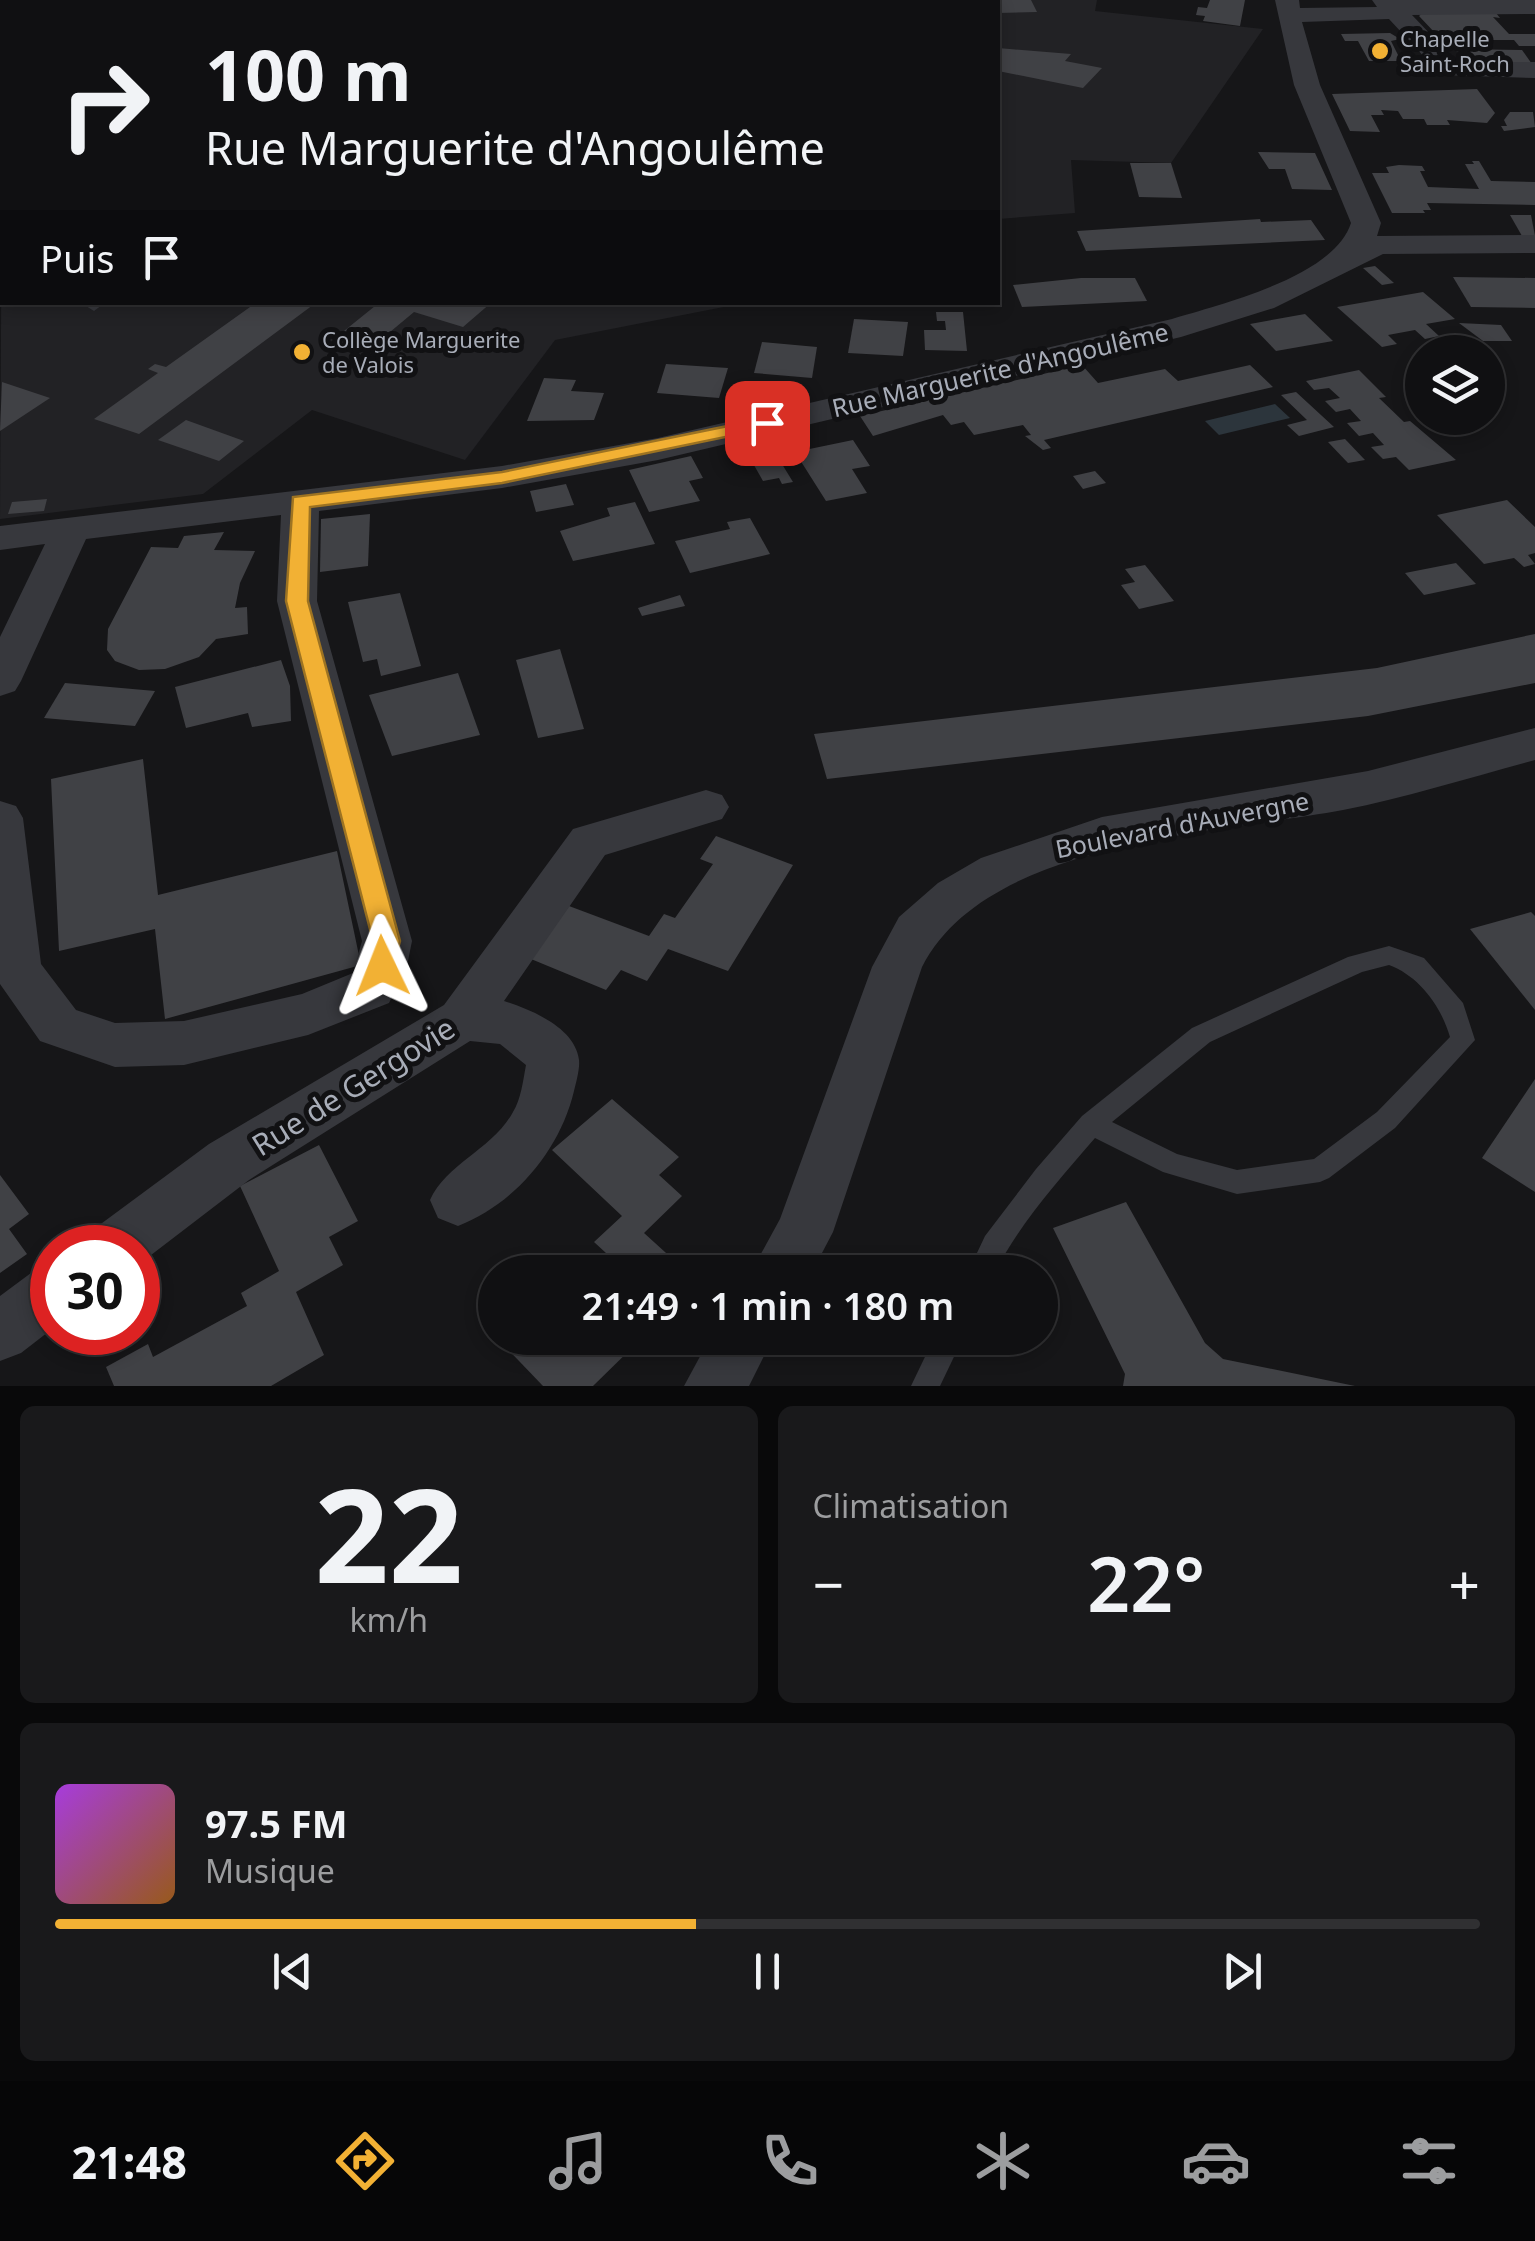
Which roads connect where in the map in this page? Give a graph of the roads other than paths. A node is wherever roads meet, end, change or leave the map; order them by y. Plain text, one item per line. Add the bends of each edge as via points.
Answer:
1 (1388, 5) edge
2 (1535, 7) edge
3 (1287, 8) edge
4 (1524, 70) edge
5 (1534, 99) edge
6 (1360, 206) junction
7 (1438, 243) junction
8 (1535, 244) edge
9 (1337, 262) junction
10 (300, 502) junction
11 (71, 530) junction
12 (0, 538) edge
13 (0, 680) edge
14 (1535, 744) edge
15 (706, 807) dead end
16 (0, 818) edge
17 (462, 1020) junction
18 (1091, 1124) junction
19 (458, 1200) dead end
20 (145, 1225) edge
21 (790, 1255) edge
22 (990, 1255) edge
23 (30, 1310) edge
24 (0, 1332) edge
25 (733, 1355) edge
26 (940, 1355) edge
27 (714, 1386) edge
28 (925, 1386) edge

1 - 2 street
1 - 3 street via 1372,15
1 - 4 street via 1443,71
3 - 6 street via 1330,148
4 - 5 street
6 - 7 street
6 - 9 street via 1362,236
7 - 8 street, Rue Marguerite d'Angoulême
7 - 9 street, Rue Marguerite d'Angoulême via 1378,245
9 - 10 street, Rue Marguerite d'Angoulême via 1262,301 1181,328 677,444 502,478
10 - 11 street, Rue Marguerite d'Angoulême
10 - 16 street via 297,601 386,941 370,988 308,1014 184,1044 115,1044 58,1026 16,969
11 - 12 street, Rue Marguerite d'Angoulême
11 - 13 street
14 - 21 street, Boulevard d'Auvergne via 1333,794 1072,843 965,887 919,928 898,967
15 - 17 street, Rue de Gergovie via 589,842
17 - 19 street via 496,1018 534,1035 553,1060 548,1102 519,1152
17 - 20 street, Rue de Gergovie via 229,1162
18 - 18 lane via 1201,1035 1389,955 1416,965 1454,1010 1463,1040 1386,1120 1320,1170 1237,1182 1172,1164
18 - 22 lane
23 - 24 street
25 - 27 street
26 - 28 lane

